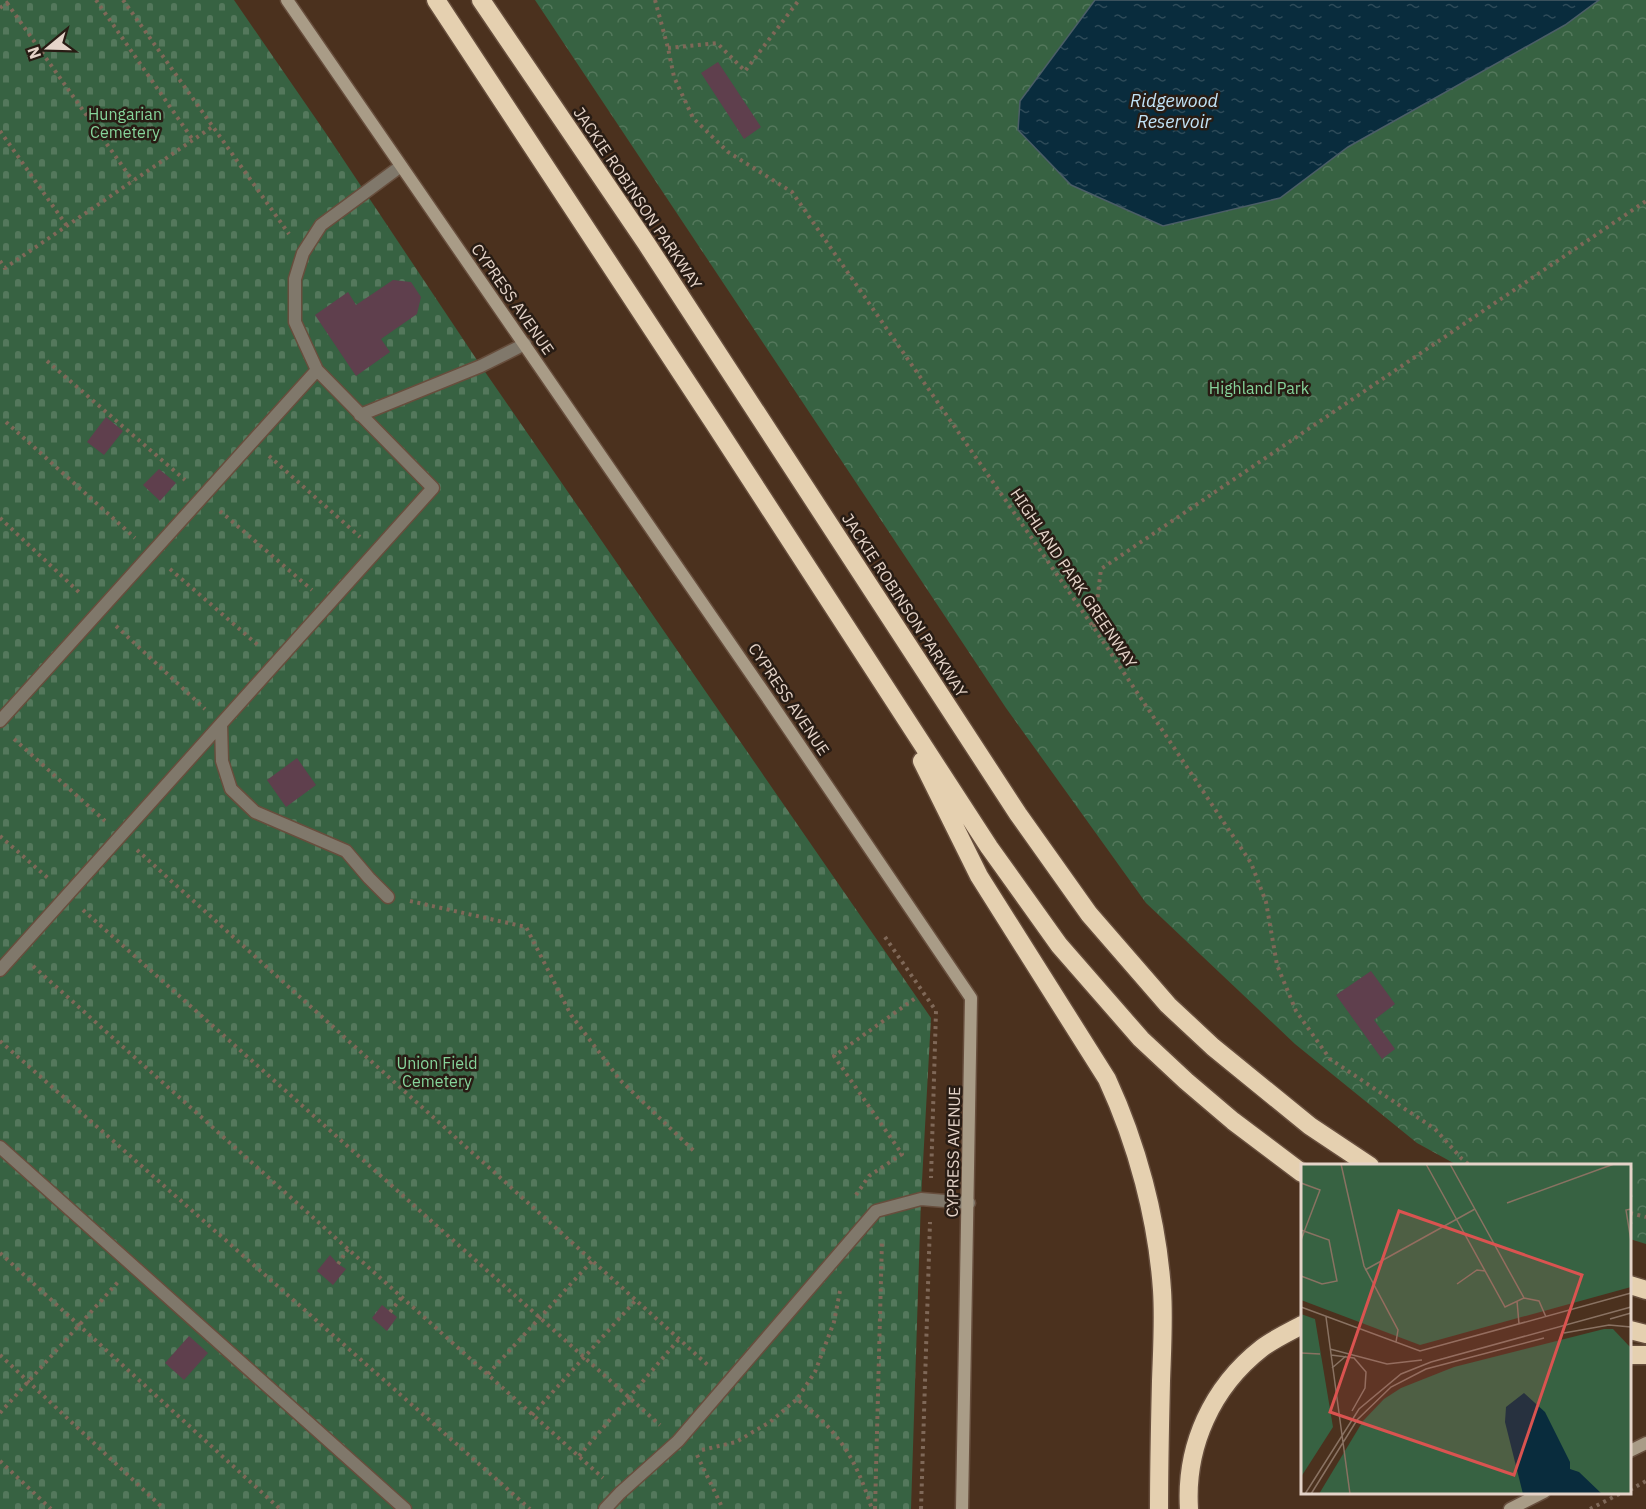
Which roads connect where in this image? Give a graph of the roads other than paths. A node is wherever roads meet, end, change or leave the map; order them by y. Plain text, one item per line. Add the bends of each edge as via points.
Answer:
1 (287, 0) edge
2 (436, 0) edge
3 (480, 0) edge
4 (401, 166) junction
5 (525, 344) junction
6 (317, 370) junction
7 (360, 415) junction
8 (884, 684) junction
9 (0, 722) edge
10 (221, 724) junction
11 (388, 897) road end
12 (0, 970) edge
13 (0, 1147) edge
14 (1367, 1164) edge
15 (1301, 1172) edge
16 (969, 1203) junction
17 (1631, 1286) edge
18 (1646, 1290) edge
19 (1301, 1326) edge
20 (1631, 1330) edge
21 (1646, 1334) edge
22 (1646, 1443) edge
23 (1631, 1450) edge
24 (1540, 1494) edge
25 (405, 1509) edge
26 (605, 1509) edge
27 (962, 1509) edge
28 (1159, 1509) edge
29 (1189, 1509) edge
30 (1510, 1509) edge

1 - 4 street, CYPRESS AVENUE
2 - 8 highway
3 - 14 highway, JACKIE ROBINSON PARKWAY via 646,243 1018,814 1089,914 1168,1005 1213,1047 1310,1126
4 - 5 street, CYPRESS AVENUE
4 - 6 lane via 321,225 303,253 295,279 295,322
5 - 7 lane
5 - 16 street, CYPRESS AVENUE via 971,998
6 - 7 lane
6 - 9 lane
7 - 10 lane via 433,488
8 - 15 highway via 989,847 1059,945 1141,1039 1186,1082
8 - 28 highway via 979,876 1102,1072 1118,1104 1140,1169 1162,1290
10 - 11 lane via 222,761 231,789 255,812 346,851
10 - 12 lane
13 - 25 lane
16 - 26 lane via 921,1199 876,1211 678,1441
16 - 27 street, CYPRESS AVENUE
17 - 18 highway
19 - 29 highway via 1262,1348 1247,1362 1204,1417 1189,1468
20 - 21 highway
22 - 23 street
24 - 30 street

